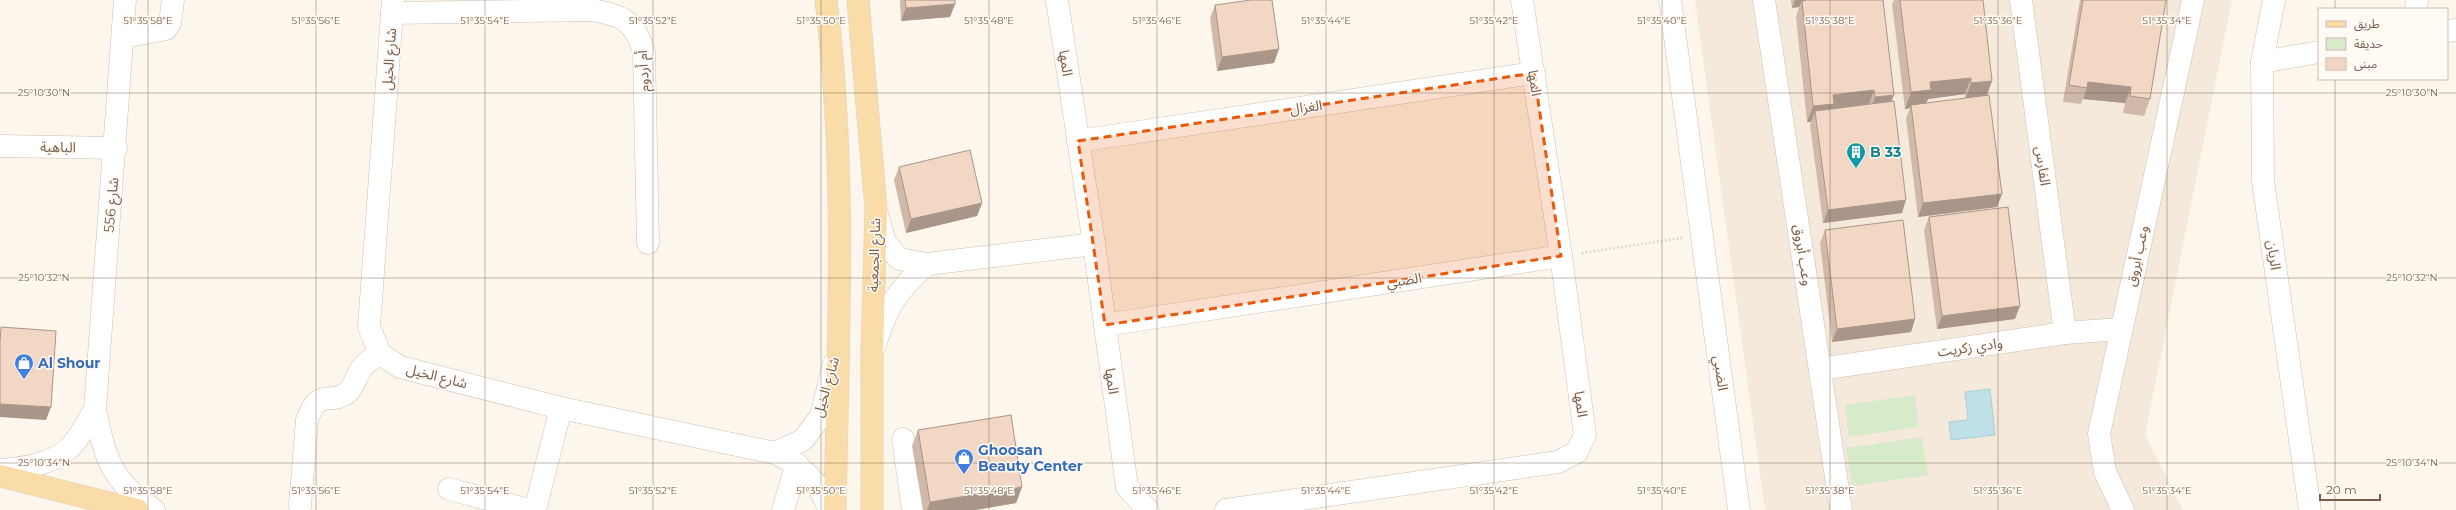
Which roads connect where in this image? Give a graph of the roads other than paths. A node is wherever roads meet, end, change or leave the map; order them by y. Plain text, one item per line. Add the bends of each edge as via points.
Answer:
1 (125, 0) edge
2 (173, 0) edge
3 (826, 0) edge
4 (858, 0) edge
5 (1056, 0) edge
6 (1522, 0) edge
7 (1670, 0) edge
8 (1764, 0) edge
9 (2021, 0) edge
10 (2193, 0) edge
11 (2274, 0) edge
12 (393, 7) edge
13 (123, 37) junction
14 (2318, 52) edge
15 (2262, 62) junction
16 (1534, 73) junction
17 (1078, 141) junction
18 (0, 146) edge
19 (116, 148) junction
20 (876, 209) junction
21 (648, 243) dead end
22 (1094, 244) junction
23 (1561, 256) junction
24 (927, 264) junction
25 (1105, 325) junction
26 (2121, 329) junction
27 (2065, 333) junction
28 (838, 346) junction
29 (872, 352) junction
30 (380, 354) junction
31 (1820, 369) junction
32 (561, 408) junction
33 (95, 409) junction
34 (903, 439) dead end
35 (775, 453) junction
36 (797, 464) junction
37 (0, 470) edge
38 (0, 476) edge
39 (449, 489) dead end
40 (300, 506) dead end
41 (137, 510) edge
42 (154, 510) edge
43 (529, 510) edge
44 (535, 510) edge
45 (783, 510) edge
46 (829, 510) edge
47 (835, 510) edge
48 (872, 510) edge
49 (913, 510) edge
50 (1148, 510) edge
51 (1226, 510) edge
52 (1739, 510) edge
53 (1842, 510) edge
54 (2123, 510) edge
55 (2310, 510) edge

1 - 13 street, شارع 556
2 - 13 street via 170,23 166,29
3 - 28 main road via 831,41 839,208
4 - 20 main road, شارع الجمعية
5 - 17 street, المها
6 - 16 street, المها
7 - 52 street, الضبي
8 - 31 street, وعب أبروق
9 - 27 street, الفارس
10 - 26 street, وعب أبروق
11 - 15 street, الريان
12 - 21 street, أم أردوم via 592,10 615,14 630,23 640,37 644,52
12 - 30 street, شارع الخيل via 368,326
13 - 19 street, شارع 556
14 - 15 street
15 - 55 street, الريان via 2263,182
16 - 17 street, الغزال
16 - 23 street, المها
17 - 22 street, المها
18 - 19 street, الباهية
19 - 33 street, شارع 556
20 - 24 street via 885,242 899,259
20 - 29 main road, شارع الجمعية
22 - 24 street
22 - 25 street, المها
23 - 25 street, الضبي
23 - 51 street, المها via 1585,435 1577,452 1558,462
24 - 29 street via 904,285 887,308
25 - 50 street, المها via 1127,487
26 - 27 street, وادي زكريت
26 - 54 street, وعب أبروق via 2099,434 2105,472
27 - 31 street, وادي زكريت
28 - 35 street, شارع الخيل via 821,416 803,440
28 - 47 main road
29 - 48 main road, شارع الجمعية
30 - 32 street, شارع الخيل via 400,367
30 - 40 street via 362,368 351,390 346,394 323,399 311,408 307,420
31 - 53 street, وعب أبروق
32 - 35 street, شارع الخيل
32 - 44 street
33 - 37 street, شارع 556 via 67,450 46,462 24,468
33 - 42 street, شارع 556 via 109,463 120,481 134,496
34 - 49 street
35 - 36 street, شارع الخيل
36 - 45 street
36 - 46 street, شارع الخيل via 823,492
38 - 41 main road
39 - 43 street

